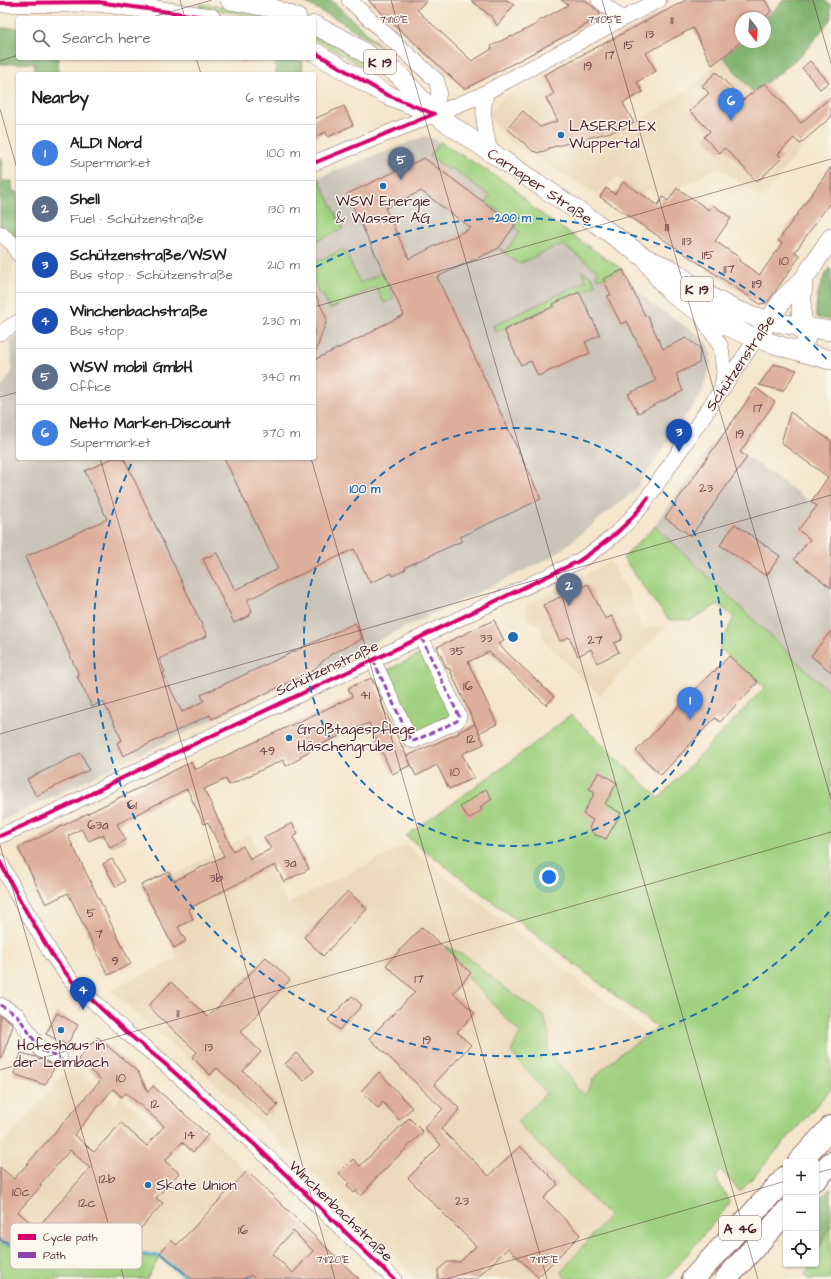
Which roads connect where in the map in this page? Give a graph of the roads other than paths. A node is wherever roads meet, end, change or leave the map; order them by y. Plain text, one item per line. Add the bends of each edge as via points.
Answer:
1 (125, 0) edge
2 (230, 0) edge
3 (349, 0) edge
4 (599, 0) edge
5 (659, 0) edge
6 (99, 2) junction
7 (0, 3) edge
8 (197, 16) edge
9 (292, 16) edge
10 (622, 18) junction
11 (316, 26) edge
12 (316, 53) edge
13 (487, 92) junction
14 (434, 114) junction
15 (490, 152) junction
16 (316, 162) edge
17 (0, 233) edge
18 (831, 238) edge
19 (16, 250) edge
20 (645, 258) junction
21 (803, 280) junction
22 (699, 312) junction
23 (769, 320) junction
24 (16, 323) edge
25 (803, 327) junction
26 (831, 331) edge
27 (0, 333) edge
28 (756, 339) junction
29 (811, 355) junction
30 (831, 360) edge
31 (722, 389) junction
32 (421, 636) junction
33 (373, 660) junction
34 (0, 836) edge
35 (0, 862) edge
36 (0, 1005) edge
37 (60, 1058) dead end
38 (831, 1127) edge
39 (802, 1159) edge
40 (831, 1163) edge
41 (819, 1176) edge
42 (783, 1180) edge
43 (783, 1215) edge
44 (394, 1279) edge
45 (693, 1279) edge
46 (726, 1279) edge

1 - 6 main road
2 - 9 main road via 272,8
3 - 14 street via 437,81 439,93
4 - 10 street
5 - 10 street
6 - 7 main road
6 - 8 main road
10 - 13 street
11 - 14 main road, Carnaper Straße / K 19 via 398,74
12 - 14 main road, Carnaper Straße / K 19 via 386,94
13 - 14 street
13 - 15 street via 484,115
14 - 15 main road, Carnaper Straße / K 19
14 - 16 street
15 - 20 main road, Carnaper Straße / K 19
17 - 19 street
18 - 21 main road, Schützenstraße
20 - 22 main road, Carnaper Straße / K 19 via 672,292
20 - 23 main road, Carnaper Straße / K 19 via 672,270 696,288 736,310
21 - 23 main road, Schützenstraße via 784,298
21 - 25 main road
22 - 28 main road, Carnaper Straße / K 19
22 - 31 street via 721,348 724,372
23 - 25 main road, Carnaper Straße / K 19
23 - 28 main road, Schützenstraße
24 - 27 street
25 - 26 main road, Carnaper Straße / K 19
25 - 29 main road
28 - 29 main road, Carnaper Straße / K 19
28 - 31 street, Schützenstraße
29 - 30 main road, Carnaper Straße / K 19
31 - 32 street, Schützenstraße via 644,503 627,524 605,544 555,573
32 - 33 street, Schützenstraße
32 - 33 street via 459,716 457,721 414,741 410,739
33 - 34 street, Schützenstraße
35 - 44 street, Winchenbachstraße via 52,955 72,982 254,1144
36 - 37 street via 16,1015 41,1050
38 - 39 highway
40 - 41 highway
42 - 45 highway, A 46
43 - 46 highway, A 46

